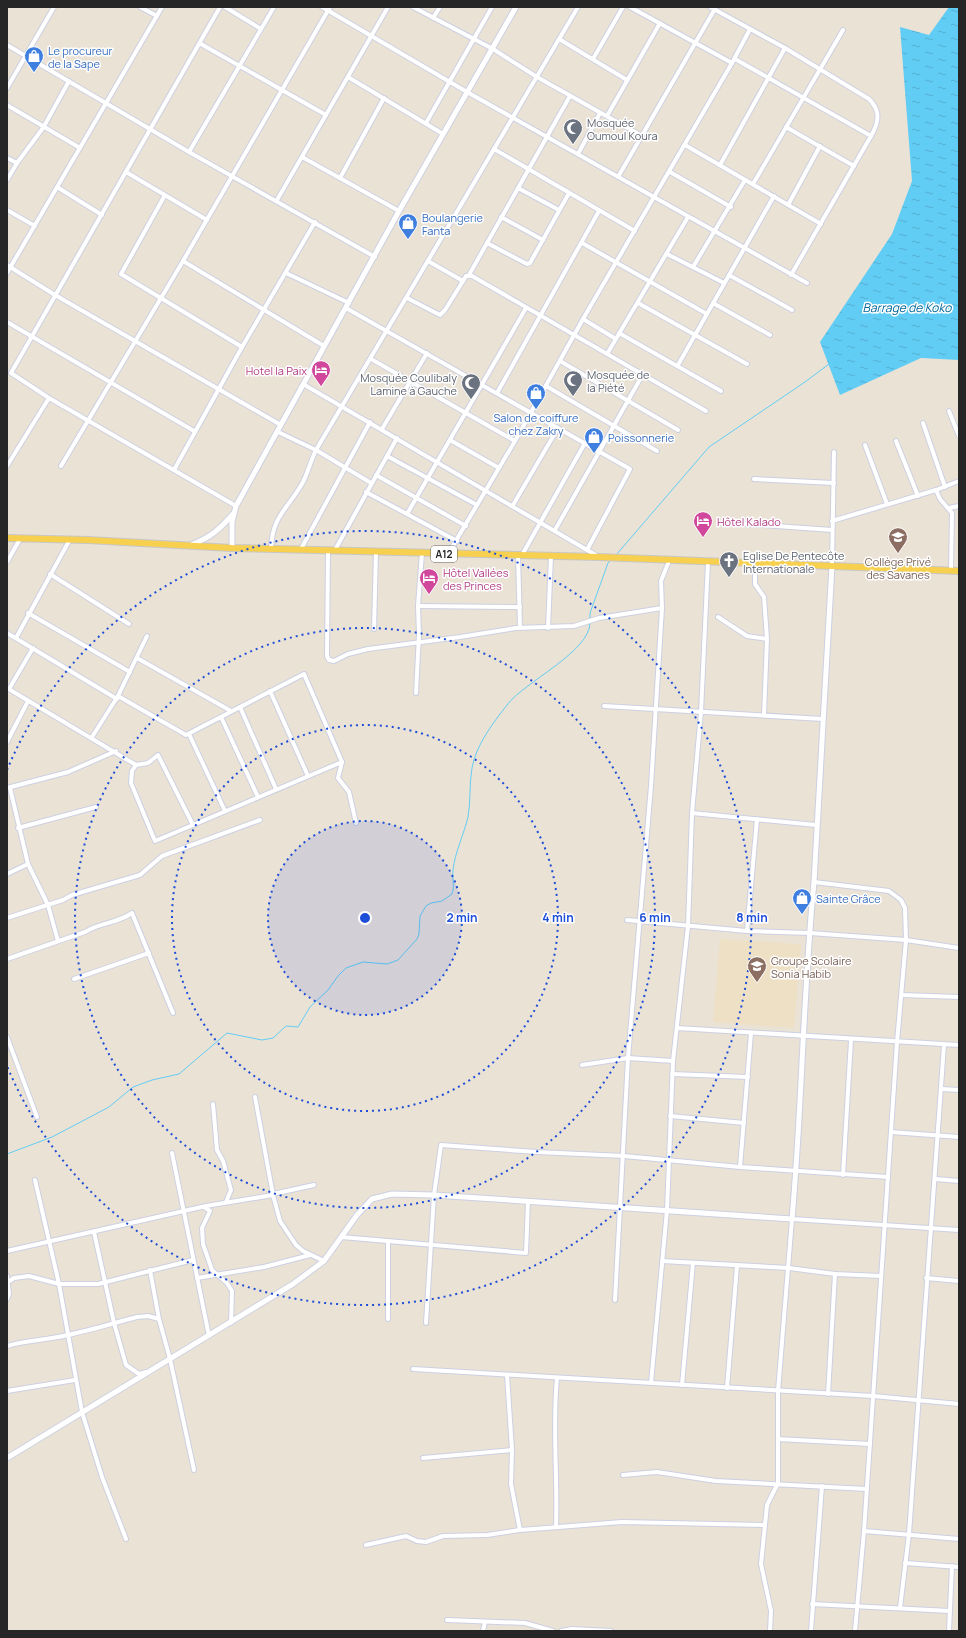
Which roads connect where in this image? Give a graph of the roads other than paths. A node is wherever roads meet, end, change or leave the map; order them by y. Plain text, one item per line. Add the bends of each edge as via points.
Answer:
1 (54, 7) edge
2 (140, 7) edge
3 (162, 7) edge
4 (220, 7) edge
5 (225, 7) edge
6 (274, 7) edge
7 (322, 7) edge
8 (388, 7) edge
9 (413, 7) edge
10 (440, 7) edge
11 (492, 7) edge
12 (516, 7) edge
13 (578, 7) edge
14 (623, 7) edge
15 (630, 7) edge
16 (713, 8) edge
17 (329, 9) edge
18 (157, 16) junction
19 (433, 18) junction
20 (660, 23) junction
21 (261, 29) junction
22 (750, 29) junction
23 (843, 30) dead end
24 (372, 36) junction
25 (475, 39) junction
26 (559, 39) junction
27 (695, 43) junction
28 (201, 44) junction
29 (7, 45) edge
30 (785, 48) junction
31 (493, 49) junction
32 (26, 56) junction
33 (593, 59) junction
34 (735, 59) junction
35 (732, 64) junction
36 (240, 66) junction
37 (818, 70) junction
38 (348, 76) junction
39 (536, 77) junction
40 (770, 77) junction
41 (627, 80) junction
42 (69, 81) junction
43 (450, 82) junction
44 (7, 88) edge
45 (282, 90) junction
46 (467, 92) junction
47 (570, 96) junction
48 (803, 97) junction
49 (384, 98) junction
50 (106, 104) junction
51 (7, 105) edge
52 (600, 113) junction
53 (326, 115) junction
54 (607, 116) junction
55 (513, 117) junction
56 (426, 123) junction
57 (786, 127) junction
58 (43, 128) junction
59 (151, 130) junction
60 (443, 134) junction
61 (642, 136) junction
62 (871, 136) junction
63 (547, 137) junction
64 (685, 145) junction
65 (820, 146) junction
66 (80, 148) junction
67 (494, 149) junction
68 (189, 152) junction
69 (578, 154) junction
70 (302, 157) junction
71 (7, 158) edge
72 (17, 163) junction
73 (720, 165) junction
74 (854, 166) junction
75 (528, 170) junction
76 (126, 172) junction
77 (670, 172) junction
78 (233, 175) junction
79 (618, 177) junction
80 (340, 178) junction
81 (7, 180) edge
82 (746, 180) junction
83 (753, 184) junction
84 (57, 187) junction
85 (518, 188) junction
86 (569, 193) junction
87 (165, 195) junction
88 (774, 196) junction
89 (655, 198) junction
90 (277, 200) junction
91 (788, 205) junction
92 (731, 207) junction
93 (7, 210) edge
94 (559, 210) junction
95 (399, 211) junction
96 (599, 211) junction
97 (102, 215) junction
98 (688, 217) junction
99 (502, 218) junction
100 (207, 220) junction
101 (314, 222) junction
102 (821, 224) junction
103 (35, 226) junction
104 (635, 231) junction
105 (715, 233) junction
106 (543, 240) junction
107 (487, 243) junction
108 (582, 243) junction
109 (744, 249) junction
110 (667, 254) junction
111 (375, 257) junction
112 (183, 261) junction
113 (428, 261) junction
114 (616, 263) junction
115 (9, 266) edge
116 (693, 267) junction
117 (7, 273) edge
118 (286, 273) junction
119 (469, 275) junction
120 (729, 275) junction
121 (791, 275) junction
122 (463, 281) junction
123 (650, 282) junction
124 (724, 283) junction
125 (807, 284) dead end
126 (56, 295) junction
127 (161, 297) junction
128 (407, 298) junction
129 (349, 302) junction
130 (638, 303) junction
131 (713, 303) junction
132 (346, 308) junction
133 (526, 308) junction
134 (264, 309) junction
135 (792, 310) dead end
136 (707, 314) junction
137 (541, 317) junction
138 (583, 319) junction
139 (7, 322) edge
140 (387, 331) junction
141 (619, 333) junction
142 (574, 335) junction
143 (695, 335) junction
144 (770, 335) dead end
145 (32, 337) junction
146 (616, 339) junction
147 (135, 340) junction
148 (324, 346) junction
149 (242, 347) junction
150 (426, 353) junction
151 (607, 354) junction
152 (371, 359) junction
153 (560, 361) junction
154 (747, 364) dead end
155 (678, 365) junction
156 (643, 374) junction
157 (110, 381) junction
158 (410, 381) junction
159 (303, 384) junction
160 (482, 384) junction
161 (546, 386) junction
162 (219, 389) junction
163 (721, 391) dead end
164 (497, 393) junction
165 (49, 398) junction
166 (628, 400) junction
167 (343, 406) junction
168 (706, 411) dead end
169 (949, 411) dead end
170 (465, 413) junction
171 (531, 413) junction
172 (87, 420) junction
173 (370, 422) junction
174 (923, 423) dead end
175 (281, 425) junction
176 (614, 426) junction
177 (558, 428) junction
178 (382, 429) junction
179 (678, 430) dead end
180 (194, 431) junction
181 (278, 432) junction
182 (959, 436) edge
183 (397, 438) junction
184 (450, 440) junction
185 (515, 441) junction
186 (896, 441) dead end
187 (585, 443) junction
188 (865, 445) dead end
189 (316, 450) junction
190 (657, 451) dead end
191 (599, 452) junction
192 (834, 452) dead end
193 (386, 456) junction
194 (438, 461) junction
195 (7, 466) edge
196 (61, 466) dead end
197 (344, 467) junction
198 (499, 468) junction
199 (174, 470) junction
200 (376, 475) junction
201 (428, 478) junction
202 (754, 479) dead end
203 (959, 481) edge
204 (371, 483) junction
205 (834, 483) junction
206 (945, 487) junction
207 (486, 490) junction
208 (936, 490) junction
209 (366, 492) junction
210 (918, 496) junction
211 (417, 498) junction
212 (887, 504) junction
213 (513, 505) junction
214 (236, 506) junction
215 (477, 506) junction
216 (959, 506) edge
217 (949, 508) junction
218 (234, 513) junction
219 (407, 514) junction
220 (540, 521) junction
221 (832, 521) junction
222 (732, 523) dead end
223 (466, 526) junction
224 (555, 530) junction
225 (832, 530) junction
226 (7, 538) edge
227 (20, 539) junction
228 (69, 541) junction
229 (457, 541) junction
230 (188, 546) junction
231 (232, 548) junction
232 (271, 549) junction
233 (301, 549) junction
234 (328, 550) junction
235 (335, 550) junction
236 (376, 550) junction
237 (587, 550) junction
238 (422, 553) junction
239 (448, 554) junction
240 (520, 555) junction
241 (551, 556) junction
242 (599, 557) junction
243 (669, 561) junction
244 (7, 562) edge
245 (708, 562) junction
246 (755, 563) junction
247 (832, 566) junction
248 (880, 567) junction
249 (951, 568) junction
250 (959, 569) edge
251 (50, 574) junction
252 (418, 606) junction
253 (520, 607) junction
254 (662, 608) junction
255 (28, 613) junction
256 (718, 617) dead end
257 (129, 624) dead end
258 (520, 628) junction
259 (548, 628) junction
260 (374, 629) dead end
261 (7, 633) edge
262 (147, 636) dead end
263 (16, 638) junction
264 (767, 639) junction
265 (417, 643) junction
266 (33, 648) junction
267 (137, 658) junction
268 (130, 672) junction
269 (8, 688) edge
270 (270, 691) junction
271 (416, 693) dead end
272 (117, 698) junction
273 (28, 701) junction
274 (604, 706) dead end
275 (240, 707) junction
276 (656, 709) junction
277 (231, 711) junction
278 (701, 712) junction
279 (764, 715) junction
280 (221, 717) junction
281 (823, 719) junction
282 (189, 734) junction
283 (92, 737) junction
284 (7, 742) edge
285 (116, 751) junction
286 (342, 762) junction
287 (136, 765) junction
288 (308, 776) junction
289 (8, 788) edge
290 (276, 789) junction
291 (258, 797) junction
292 (96, 807) dead end
293 (225, 811) junction
294 (692, 813) junction
295 (757, 819) junction
296 (260, 820) dead end
297 (356, 823) dead end
298 (193, 825) junction
299 (816, 825) junction
300 (18, 828) junction
301 (28, 864) junction
302 (7, 874) edge
303 (814, 882) junction
304 (48, 905) junction
305 (7, 918) edge
306 (627, 920) dead end
307 (640, 921) junction
308 (688, 926) junction
309 (747, 931) junction
310 (810, 933) junction
311 (906, 940) junction
312 (58, 941) junction
313 (959, 948) edge
314 (149, 953) junction
315 (7, 959) edge
316 (74, 979) dead end
317 (902, 995) junction
318 (959, 997) edge
319 (173, 1013) dead end
320 (677, 1028) junction
321 (751, 1032) junction
322 (804, 1035) junction
323 (7, 1037) edge
324 (851, 1040) junction
325 (897, 1042) junction
326 (944, 1045) junction
327 (959, 1045) edge
328 (628, 1058) junction
329 (673, 1061) junction
330 (582, 1065) dead end
331 (672, 1074) junction
332 (748, 1077) junction
333 (942, 1089) junction
334 (959, 1090) edge
335 (255, 1096) dead end
336 (213, 1104) dead end
337 (37, 1116) dead end
338 (670, 1116) junction
339 (744, 1123) junction
340 (891, 1132) junction
341 (938, 1136) junction
342 (959, 1137) edge
343 (172, 1153) dead end
344 (624, 1156) junction
345 (668, 1159) junction
346 (740, 1167) junction
347 (797, 1171) junction
348 (843, 1175) junction
349 (888, 1177) junction
350 (935, 1179) junction
351 (35, 1180) dead end
352 (959, 1181) edge
353 (314, 1185) dead end
354 (273, 1194) junction
355 (434, 1195) junction
356 (528, 1201) junction
357 (226, 1202) junction
358 (204, 1207) junction
359 (621, 1207) junction
360 (667, 1210) junction
361 (184, 1212) junction
362 (792, 1219) junction
363 (885, 1225) junction
364 (931, 1228) junction
365 (959, 1230) edge
366 (94, 1232) junction
367 (341, 1237) junction
368 (388, 1240) junction
369 (49, 1243) junction
370 (431, 1244) junction
371 (7, 1251) edge
372 (310, 1255) junction
373 (193, 1260) junction
374 (662, 1261) junction
375 (324, 1262) junction
376 (693, 1263) junction
377 (737, 1266) junction
378 (789, 1268) junction
379 (150, 1270) junction
380 (217, 1274) junction
381 (835, 1274) junction
382 (7, 1276) edge
383 (881, 1276) junction
384 (196, 1278) junction
385 (926, 1278) junction
386 (106, 1281) junction
387 (959, 1281) edge
388 (8, 1282) junction
389 (60, 1284) junction
390 (7, 1299) edge
391 (615, 1300) dead end
392 (159, 1319) junction
393 (388, 1319) dead end
394 (426, 1322) dead end
395 (114, 1323) junction
396 (231, 1323) junction
397 (68, 1335) junction
398 (209, 1336) junction
399 (7, 1346) edge
400 (170, 1359) junction
401 (413, 1369) dead end
402 (151, 1371) junction
403 (507, 1375) junction
404 (557, 1378) junction
405 (75, 1380) junction
406 (651, 1383) junction
407 (682, 1385) junction
408 (727, 1388) junction
409 (7, 1391) edge
410 (778, 1391) junction
411 (828, 1394) junction
412 (873, 1396) junction
413 (918, 1400) junction
414 (959, 1404) edge
415 (82, 1412) junction
416 (778, 1438) junction
417 (870, 1444) junction
418 (512, 1450) junction
419 (7, 1458) edge
420 (423, 1458) dead end
421 (194, 1470) dead end
422 (623, 1475) dead end
423 (778, 1483) junction
424 (822, 1486) junction
425 (867, 1489) junction
426 (765, 1525) junction
427 (556, 1527) junction
428 (520, 1530) junction
429 (864, 1531) junction
430 (909, 1534) junction
431 (126, 1539) dead end
432 (959, 1539) edge
433 (366, 1545) dead end
434 (905, 1563) junction
435 (952, 1566) junction
436 (959, 1567) edge
437 (812, 1604) junction
438 (857, 1608) junction
439 (900, 1608) junction
440 (950, 1611) junction
441 (447, 1620) dead end
442 (485, 1622) junction
443 (483, 1631) edge
444 (553, 1631) edge
445 (561, 1631) edge
446 (611, 1631) edge
447 (770, 1631) edge
448 (811, 1631) edge
449 (855, 1631) edge
450 (949, 1631) edge

1 - 32 street
2 - 18 street
3 - 18 street
4 - 28 street
5 - 21 street
6 - 21 street
7 - 17 street
8 - 24 street
9 - 19 street
10 - 19 street
11 - 25 street
12 - 31 street
13 - 26 street
14 - 33 street
15 - 20 street
16 - 22 street
16 - 27 street
17 - 24 street
17 - 45 street
18 - 50 street
19 - 25 street
20 - 27 street
20 - 41 street
21 - 36 street
22 - 30 street
22 - 34 street
23 - 37 street
24 - 38 street
24 - 43 street
25 - 31 street
25 - 43 street
26 - 33 street
26 - 39 street
27 - 35 street
27 - 61 street
28 - 36 street
28 - 59 street
29 - 32 street
30 - 37 street
30 - 40 street
31 - 39 street
31 - 46 street
32 - 42 street
32 - 44 street
33 - 41 street
34 - 35 street
34 - 40 street
35 - 64 street
36 - 45 street
36 - 68 street
37 - 48 street
37 - 62 street via 857,90 876,106 878,119
38 - 49 street
38 - 53 street
39 - 47 street
39 - 55 street
40 - 48 street
40 - 73 street
41 - 54 street
42 - 50 street
42 - 58 street
43 - 46 street
43 - 56 street
45 - 53 street
45 - 78 street
46 - 55 street
46 - 60 street
47 - 52 street
47 - 63 street
48 - 57 street
48 - 62 street
49 - 56 street
49 - 80 street
50 - 59 street
50 - 66 street
51 - 58 street
52 - 54 street
52 - 69 street
53 - 70 street
54 - 61 street
55 - 63 street
55 - 67 street
56 - 60 street
57 - 65 street
57 - 83 street
58 - 66 street
58 - 72 street
59 - 68 street
59 - 76 street
60 - 95 street
61 - 79 street
62 - 74 street
63 - 69 street
63 - 75 street
64 - 73 street
64 - 77 street
65 - 74 street
65 - 91 street
66 - 84 street
67 - 75 street
67 - 113 street
68 - 78 street
69 - 79 street
70 - 80 street
70 - 90 street
71 - 72 street
72 - 81 street
73 - 82 street
74 - 102 street
75 - 85 street
75 - 86 street
76 - 87 street
76 - 97 street
77 - 89 street
77 - 92 street
78 - 90 street
78 - 100 street
79 - 89 street
80 - 95 street
82 - 83 street
82 - 92 street
83 - 88 street
84 - 97 street
84 - 103 street
85 - 94 street
85 - 99 street
86 - 94 street
86 - 96 street
87 - 100 street
87 - 127 street via 121,274
88 - 91 street
88 - 109 street
89 - 98 street
89 - 104 street
90 - 101 street
91 - 102 street
92 - 105 street
93 - 103 street
94 - 106 street
95 - 111 street
96 - 104 street
96 - 108 street
97 - 126 street
98 - 105 street
98 - 110 street
99 - 106 street
99 - 107 street
100 - 112 street
101 - 111 street
101 - 118 street
102 - 121 street
103 - 115 street
104 - 114 street
105 - 109 street
105 - 116 street
106 - 107 street via 527,264
107 - 119 street
108 - 114 street
108 - 137 street
109 - 120 street
109 - 121 street
110 - 116 street
110 - 123 street
111 - 129 street
112 - 127 street
112 - 134 street
113 - 122 street
113 - 128 street
114 - 123 street
114 - 138 street
115 - 117 street
115 - 126 street
116 - 124 street
118 - 129 street
118 - 134 street
119 - 122 street
119 - 133 street
120 - 124 street
120 - 135 street
121 - 125 street
122 - 128 street via 440,315
123 - 130 street
123 - 136 street
124 - 131 street
126 - 145 street
126 - 147 street
127 - 147 street
127 - 149 street
128 - 140 street
129 - 132 street
130 - 141 street
130 - 143 street
131 - 136 street
131 - 144 street
132 - 140 street
132 - 148 street
133 - 137 street
133 - 160 street
134 - 148 street
134 - 149 street
136 - 143 street
137 - 142 street
137 - 164 street
138 - 142 street
138 - 146 street
139 - 145 street
140 - 150 street
140 - 152 street
141 - 146 street
141 - 155 street
142 - 151 street
142 - 153 street
143 - 154 street
143 - 155 street
145 - 157 street
145 - 165 street via 11,373
146 - 151 street
147 - 157 street
147 - 162 street
148 - 159 street
149 - 162 street
150 - 158 street
150 - 160 street
151 - 156 street
152 - 158 street
152 - 167 street
153 - 161 street
153 - 166 street
155 - 163 street
156 - 166 street
156 - 168 street
157 - 172 street
157 - 180 street
158 - 170 street
158 - 178 street
159 - 167 street
159 - 175 street
160 - 164 street
160 - 170 street
161 - 171 street
161 - 176 street
162 - 175 street
162 - 180 street
164 - 171 street
165 - 172 street
165 - 195 street
166 - 176 street
166 - 179 street
167 - 173 street
167 - 189 street
169 - 182 street
170 - 184 street
170 - 185 street
171 - 177 street
171 - 185 street
172 - 196 street
172 - 199 street
173 - 178 street
173 - 197 street
174 - 206 street
175 - 181 street
176 - 190 street
176 - 191 street
177 - 187 street
177 - 213 street
178 - 183 street
180 - 199 street
181 - 189 street
181 - 214 street
183 - 193 street
183 - 194 street
184 - 194 street
184 - 198 street
185 - 198 street
186 - 210 street
187 - 191 street
187 - 220 street
188 - 212 street
189 - 197 street
189 - 232 street via 304,480 274,527
191 - 224 street
191 - 237 street via 630,469
192 - 205 street
193 - 200 street
193 - 201 street
194 - 201 street
194 - 207 street
197 - 204 street
197 - 233 street
198 - 207 street
199 - 214 street
200 - 204 street
200 - 211 street
201 - 211 street
201 - 215 street
202 - 205 street
203 - 206 street
204 - 209 street
205 - 221 street
206 - 208 street
207 - 213 street
207 - 215 street
208 - 210 street
208 - 217 street via 940,499
209 - 219 street
209 - 235 street
210 - 212 street
211 - 219 street
211 - 223 street
212 - 221 street
213 - 220 street
214 - 218 street
215 - 223 street
216 - 217 street
217 - 249 street via 952,514
218 - 230 street via 212,535
218 - 231 street via 231,530
219 - 229 street
220 - 224 street
220 - 240 street
221 - 225 street
222 - 225 street
223 - 229 street
224 - 237 street
225 - 247 street
226 - 227 main road, A12
227 - 228 main road, A12
227 - 244 street
228 - 230 main road, A12
228 - 251 street
229 - 239 street
230 - 231 main road, A12
231 - 232 main road, A12
232 - 233 main road, A12
233 - 234 main road, A12
234 - 235 main road, A12
234 - 265 street via 329,660 334,661 368,648
235 - 236 main road, A12
236 - 238 main road, A12
236 - 260 street
237 - 242 street
238 - 239 main road, A12
238 - 252 street
239 - 240 main road, A12
240 - 241 main road, A12
240 - 253 street
241 - 242 main road, A12
241 - 259 street
242 - 243 main road, A12
243 - 245 main road, A12
243 - 254 street via 661,581
245 - 246 main road, A12
245 - 278 street
246 - 247 main road, A12
246 - 264 street via 755,584 764,597
247 - 248 main road, A12
247 - 281 street
248 - 249 main road, A12
248 - 250 main road, A12
249 - 250 main road, A12
251 - 255 street
251 - 257 street
252 - 253 street
252 - 265 street
253 - 258 street
254 - 259 street via 599,618 574,626
254 - 276 street
255 - 263 street
255 - 268 street
256 - 264 street via 747,636
258 - 259 street
258 - 265 street
261 - 263 street
262 - 267 street
263 - 266 street
264 - 279 street
265 - 271 street
266 - 269 street
266 - 272 street
267 - 268 street
267 - 277 street
268 - 272 street
269 - 273 street
270 - 275 street
270 - 286 street via 304,674
270 - 288 street
272 - 282 street via 186,735
272 - 283 street
273 - 283 street
273 - 284 street
274 - 276 street
275 - 277 street
275 - 290 street
276 - 278 street
276 - 307 street
277 - 280 street
278 - 279 street
278 - 294 street
279 - 281 street
280 - 282 street
280 - 291 street
281 - 299 street
282 - 293 street
283 - 285 street
285 - 287 street
285 - 289 street via 68,772
286 - 288 street
286 - 297 street via 338,778 350,792
287 - 298 street via 148,763 158,755
287 - 298 street via 132,771 131,783 155,841
288 - 290 street
289 - 300 street
290 - 291 street
291 - 293 street
292 - 300 street
293 - 298 street
294 - 295 street
294 - 308 street
295 - 299 street
295 - 309 street
296 - 304 street via 162,856 140,875 72,895
299 - 303 street
300 - 301 street
301 - 302 street
301 - 304 street
303 - 310 street
303 - 311 street via 890,891 901,900 905,908
304 - 305 street
304 - 312 street
306 - 307 street
307 - 308 street
307 - 328 street
308 - 309 street
308 - 320 street
309 - 310 street
310 - 311 street
310 - 322 street
311 - 313 street
311 - 317 street
312 - 314 street via 85,932 95,925 118,921 132,913
312 - 315 street
314 - 316 street
314 - 319 street
317 - 318 street
317 - 325 street
320 - 321 street
320 - 329 street
321 - 322 street
321 - 332 street
322 - 324 street
322 - 347 street
323 - 337 street
324 - 325 street
324 - 348 street
325 - 326 street
325 - 340 street
326 - 327 street
326 - 333 street
328 - 329 street
328 - 330 street
328 - 344 street
329 - 331 street
331 - 332 street
331 - 338 street
332 - 339 street
333 - 334 street
333 - 341 street
335 - 354 street
336 - 357 street via 218,1150 230,1190
338 - 339 street
338 - 345 street
339 - 346 street
340 - 341 street
340 - 349 street
341 - 342 street
341 - 350 street
343 - 361 street
344 - 345 street
344 - 355 street via 441,1145
344 - 359 street
345 - 346 street
345 - 360 street
346 - 347 street
347 - 348 street
347 - 362 street
348 - 349 street
349 - 363 street
350 - 352 street
350 - 364 street
351 - 369 street
353 - 354 street
354 - 357 street
354 - 372 street via 280,1221 296,1245
355 - 356 street
355 - 367 street via 392,1194 372,1200
355 - 370 street
356 - 359 street
356 - 370 street via 526,1253
357 - 358 street
358 - 361 street
358 - 380 street via 210,1211 202,1228 203,1244 212,1270
359 - 360 street
359 - 391 street
360 - 362 street
360 - 374 street
361 - 366 street
361 - 373 street
362 - 363 street
362 - 378 street
363 - 364 street
363 - 383 street
364 - 365 street
364 - 385 street
366 - 369 street
366 - 386 street
367 - 368 street
367 - 375 street
368 - 370 street
368 - 393 street
369 - 371 street
369 - 389 street
370 - 394 street
372 - 375 street
372 - 380 street via 264,1267
373 - 379 street
373 - 384 street
374 - 376 street
374 - 406 street
375 - 396 street
376 - 377 street
376 - 407 street
377 - 378 street
377 - 408 street
378 - 381 street
378 - 410 street
379 - 386 street
379 - 392 street
380 - 384 street
380 - 396 street via 232,1290
381 - 383 street
381 - 411 street
382 - 388 street
383 - 412 street
384 - 398 street
385 - 387 street
385 - 413 street
386 - 389 street via 98,1284
386 - 395 street
388 - 389 street via 14,1278 29,1276
388 - 390 street
389 - 397 street
392 - 395 street via 148,1316
392 - 400 street
395 - 397 street
395 - 402 street via 126,1365 139,1374
396 - 398 street
397 - 399 street
397 - 405 street
398 - 400 street
400 - 402 street
400 - 421 street
401 - 403 street
402 - 415 street
403 - 404 street
403 - 418 street
404 - 406 street
404 - 427 street
405 - 409 street
405 - 415 street
406 - 407 street
407 - 408 street
408 - 410 street
410 - 411 street
410 - 416 street
411 - 412 street
412 - 413 street
412 - 417 street
413 - 414 street
413 - 430 street
415 - 419 street
415 - 431 street via 102,1477
416 - 417 street
416 - 423 street
417 - 425 street
418 - 420 street
418 - 428 street via 511,1484
422 - 423 street via 657,1472 716,1481
423 - 424 street
423 - 426 street via 767,1505
424 - 425 street
424 - 437 street
425 - 429 street
426 - 427 street via 622,1522
426 - 447 street via 761,1564 771,1611
427 - 428 street
428 - 433 street via 486,1535 443,1536 426,1542 406,1536
429 - 430 street
429 - 438 street
430 - 432 street
430 - 434 street
434 - 435 street
434 - 439 street
435 - 436 street
435 - 440 street
437 - 438 street
437 - 448 street
438 - 439 street
438 - 449 street
439 - 440 street
440 - 450 street
441 - 442 street
442 - 443 street
442 - 444 street via 525,1623
445 - 446 street

